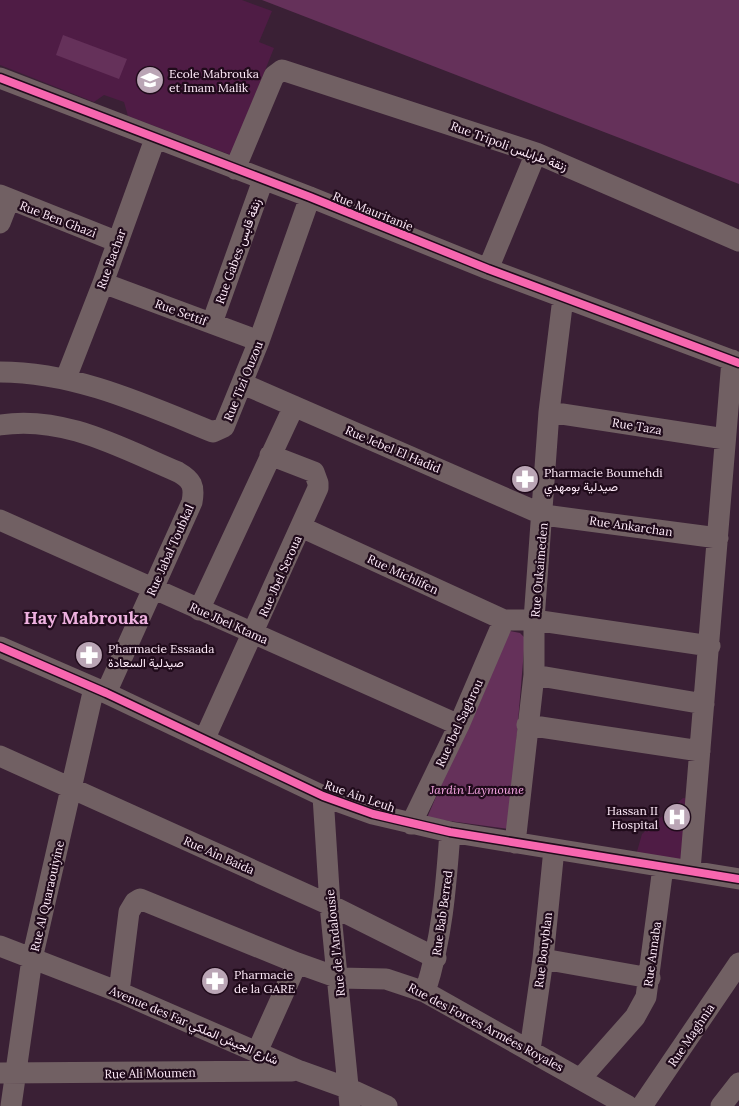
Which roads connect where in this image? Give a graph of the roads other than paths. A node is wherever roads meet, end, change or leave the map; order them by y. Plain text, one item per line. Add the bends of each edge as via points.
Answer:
1 (0, 78) edge
2 (154, 139) junction
3 (536, 153) junction
4 (235, 168) junction
5 (263, 180) junction
6 (4, 197) edge
7 (310, 197) junction
8 (0, 223) edge
9 (739, 241) edge
10 (118, 242) junction
11 (488, 269) junction
12 (103, 283) junction
13 (563, 298) junction
14 (212, 323) junction
15 (259, 341) junction
16 (735, 361) edge
17 (0, 372) edge
18 (66, 378) junction
19 (242, 384) junction
20 (294, 406) junction
21 (549, 412) junction
22 (0, 425) edge
23 (725, 439) junction
24 (270, 455) junction
25 (544, 515) junction
26 (0, 520) edge
27 (302, 528) junction
28 (718, 538) junction
29 (153, 589) junction
30 (199, 610) junction
31 (504, 620) junction
32 (534, 620) junction
33 (253, 634) junction
34 (710, 646) junction
35 (0, 647) edge
36 (534, 675) junction
37 (100, 691) junction
38 (704, 704) junction
39 (459, 725) junction
40 (528, 726) junction
41 (204, 740) junction
42 (700, 751) junction
43 (0, 756) edge
44 (72, 788) junction
45 (323, 796) junction
46 (411, 824) junction
47 (450, 832) junction
48 (515, 843) junction
49 (554, 850) junction
50 (663, 867) junction
51 (690, 870) junction
52 (739, 879) edge
53 (330, 904) junction
54 (0, 946) edge
55 (436, 958) junction
56 (32, 959) junction
57 (543, 959) junction
58 (296, 963) junction
59 (739, 963) edge
60 (339, 978) junction
61 (650, 978) junction
62 (119, 992) junction
63 (426, 992) junction
64 (530, 1050) junction
65 (257, 1052) junction
66 (300, 1071) junction
67 (8, 1074) edge
68 (581, 1078) junction
69 (739, 1083) edge
70 (350, 1097) edge
71 (11, 1106) edge
72 (387, 1106) edge
73 (628, 1106) edge
74 (642, 1106) edge
75 (721, 1106) edge

1 - 2 street, Rue Mauritanie
2 - 4 street, Rue Mauritanie
2 - 10 street, Rue Bachar
3 - 4 street, Rue Tripoli زنقة طرابلس via 282,70 274,76
3 - 9 street, Rue Tripoli زنقة طرابلس
3 - 11 street
4 - 5 street, Rue Mauritanie
5 - 7 street, Rue Mauritanie
5 - 14 street, Rue Gabes زنقة قابس
6 - 8 street
6 - 10 street, Rue Ben Ghazi
7 - 11 street, Rue Mauritanie
7 - 15 street, Rue Tizi Ouzou
10 - 12 street, Rue Bachar
11 - 13 street, Rue Mauritanie
12 - 14 street, Rue Settif
12 - 18 street, Rue Bachar
13 - 16 street, Rue Mauritanie
13 - 21 street, Rue Oukaimeden
14 - 15 street, Rue Settif
15 - 19 street, Rue Tizi Ouzou
16 - 23 street
17 - 18 street, Rue Tizi Ouzou
18 - 19 street, Rue Tizi Ouzou via 216,432 224,427
19 - 20 street, Rue Jebel El Hadid
20 - 24 street
20 - 25 street, Rue Jebel El Hadid
21 - 23 street, Rue Taza
21 - 25 street, Rue Oukaimeden
22 - 29 street, Rue Jabal Toubkal via 25,422 63,426 191,480 194,490 192,502
23 - 28 street
24 - 27 street, Rue Jbel Seroua via 314,472 318,483
24 - 30 street
25 - 28 street, Rue Ankarchan
25 - 32 street, Rue Oukaimeden
26 - 29 street, Rue Jbel Ktama
27 - 31 street, Rue Michlifen
27 - 33 street, Rue Jbel Seroua
28 - 34 street
29 - 30 street, Rue Jbel Ktama
29 - 37 street, Rue Jabal Toubkal
30 - 33 street, Rue Jbel Ktama
31 - 32 street
31 - 39 street, Rue Jbel Saghrou
32 - 34 street
32 - 36 street, Rue Oukaimeden
33 - 39 street, Rue Jbel Ktama
33 - 41 street, Rue Jbel Seroua
34 - 38 street
35 - 37 street, Rue Ain Leuh
36 - 38 street
36 - 40 street, Rue Oukaimeden
37 - 41 street, Rue Ain Leuh
37 - 44 street, Rue Al Quaraouiyine
38 - 42 street
39 - 46 street, Rue Jbel Saghrou
40 - 42 street
40 - 48 street, Rue Oukaimeden
41 - 45 street, Rue Ain Leuh
42 - 51 street
43 - 44 street, Rue Ain Baida
44 - 53 street, Rue Ain Baida
44 - 56 street, Rue Al Quaraouiyine
45 - 46 street, Rue Ain Leuh
45 - 53 street, Rue de l'Andalousie
46 - 47 street, Rue Ain Leuh
47 - 48 street, Rue Ain Leuh
47 - 55 street, Rue Bab Berred via 445,904
48 - 49 street, Rue Ain Leuh
49 - 50 street, Rue Ain Leuh
49 - 57 street, Rue Bouyblan
50 - 51 street, Rue Ain Leuh
50 - 61 street, Rue Annaba
51 - 52 street, Rue Ain Leuh
53 - 55 street, Rue Ain Baida
53 - 60 street, Rue de l'Andalousie
54 - 56 street, Avenue des Far شارع الجيش الملكي
55 - 63 street, Rue Bab Berred
56 - 62 street, Avenue des Far شارع الجيش الملكي
56 - 67 street, Rue Al Quaraouiyine
57 - 61 street
57 - 64 street, Rue Bouyblan
58 - 60 street, Rue des Forces Armées Royales
58 - 62 street, Rue des Forces Armées Royales via 140,899 130,909
58 - 65 street
59 - 74 street, Rue Maghnia
60 - 63 street, Rue des Forces Armées Royales via 394,980
60 - 70 street, Rue de l'Andalousie
61 - 68 street, Rue Annaba via 639,1011
62 - 65 street, Avenue des Far شارع الجيش الملكي
63 - 64 street, Rue des Forces Armées Royales
64 - 68 street, Rue des Forces Armées Royales
65 - 66 street, Avenue des Far شارع الجيش الملكي
66 - 67 street, Rue Ali Moumen
66 - 70 street, Avenue des Far شارع الجيش الملكي
67 - 71 street, Rue Al Quaraouiyine
68 - 73 street, Rue des Forces Armées Royales
69 - 75 street
70 - 72 street, Avenue des Far شارع الجيش الملكي

